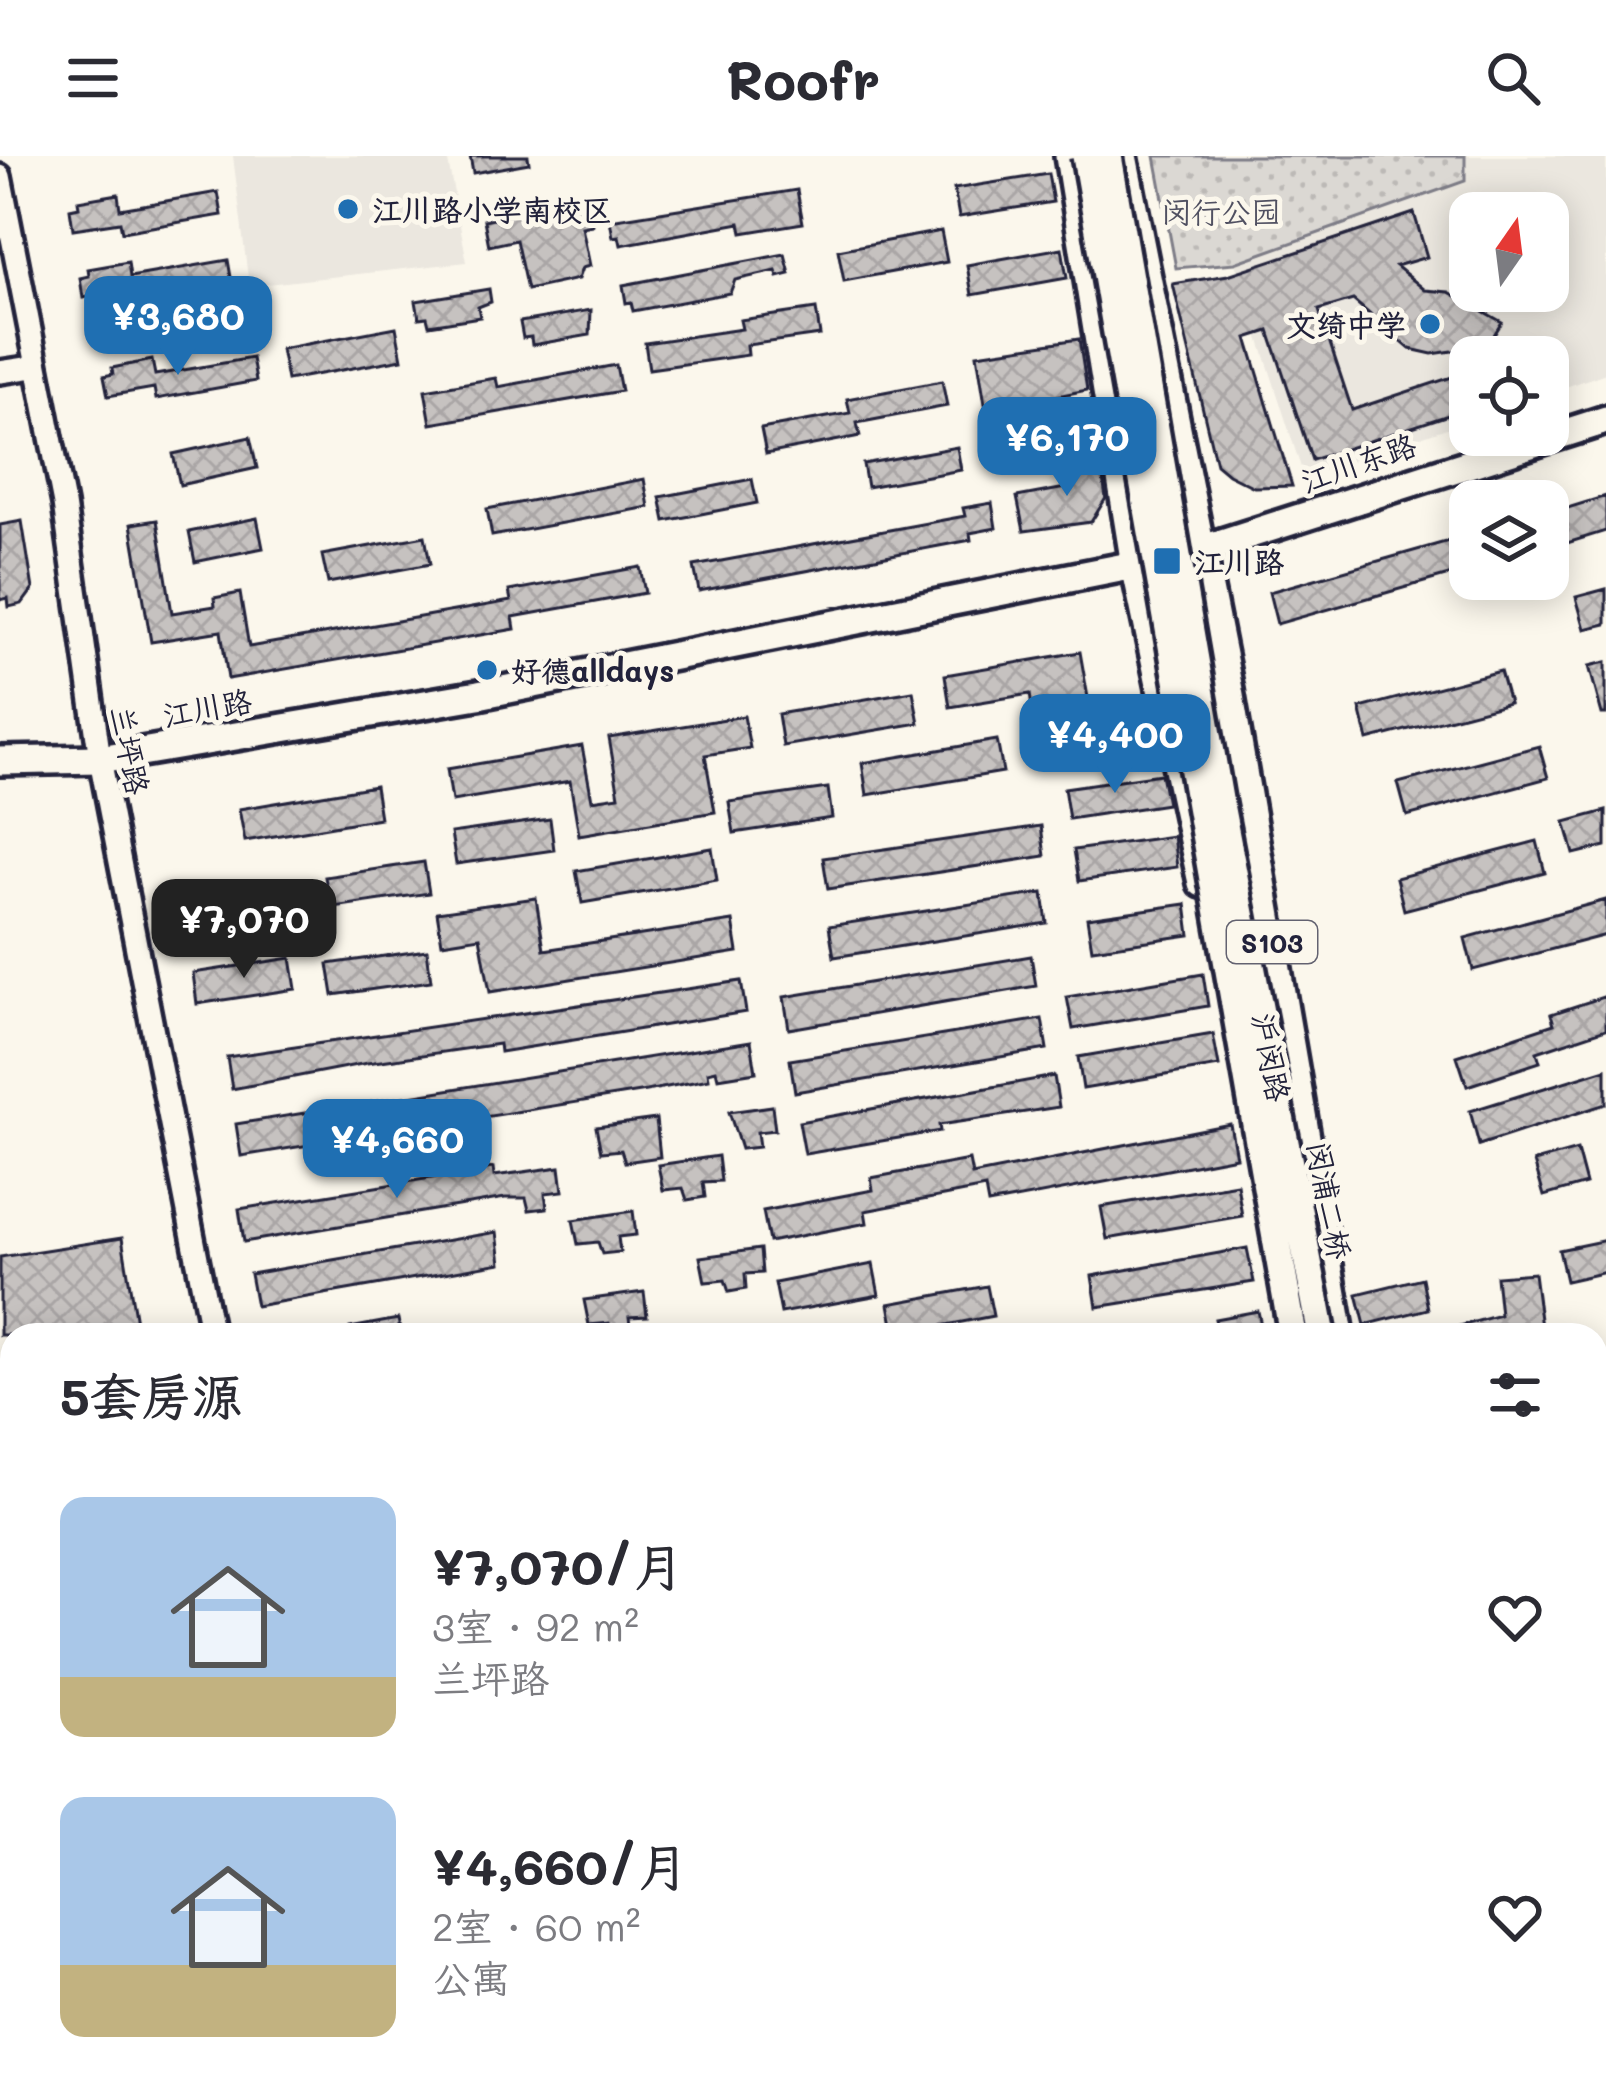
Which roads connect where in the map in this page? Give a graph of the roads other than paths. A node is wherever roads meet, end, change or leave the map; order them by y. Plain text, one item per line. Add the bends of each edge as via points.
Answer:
1 (1069, 156) edge
2 (1086, 156) edge
3 (1108, 156) edge
4 (1123, 156) edge
5 (0, 176) edge
6 (33, 368) junction
7 (0, 372) edge
8 (1606, 420) edge
9 (1201, 550) junction
10 (1135, 566) junction
11 (100, 759) junction
12 (0, 761) edge
13 (210, 1323) edge
14 (1288, 1323) edge
15 (1288, 1323) edge
16 (1320, 1323) edge
17 (1338, 1323) edge

1 - 10 main road, 沪闵路 / S103
2 - 15 main road, 闵浦二桥, bridge
3 - 16 main road, 闵浦二桥, bridge
4 - 9 main road, 沪闵路 / S103
5 - 6 street, 兰坪路
6 - 7 street
6 - 11 street, 兰坪路 via 64,504
8 - 9 main road, 江川东路
9 - 10 main road, 江川路
9 - 17 main road, 沪闵路 / S103
10 - 11 main road, 江川路 via 500,691
10 - 14 main road, 沪闵路 / S103
11 - 12 main road, 江川路
11 - 13 street, 兰坪路

